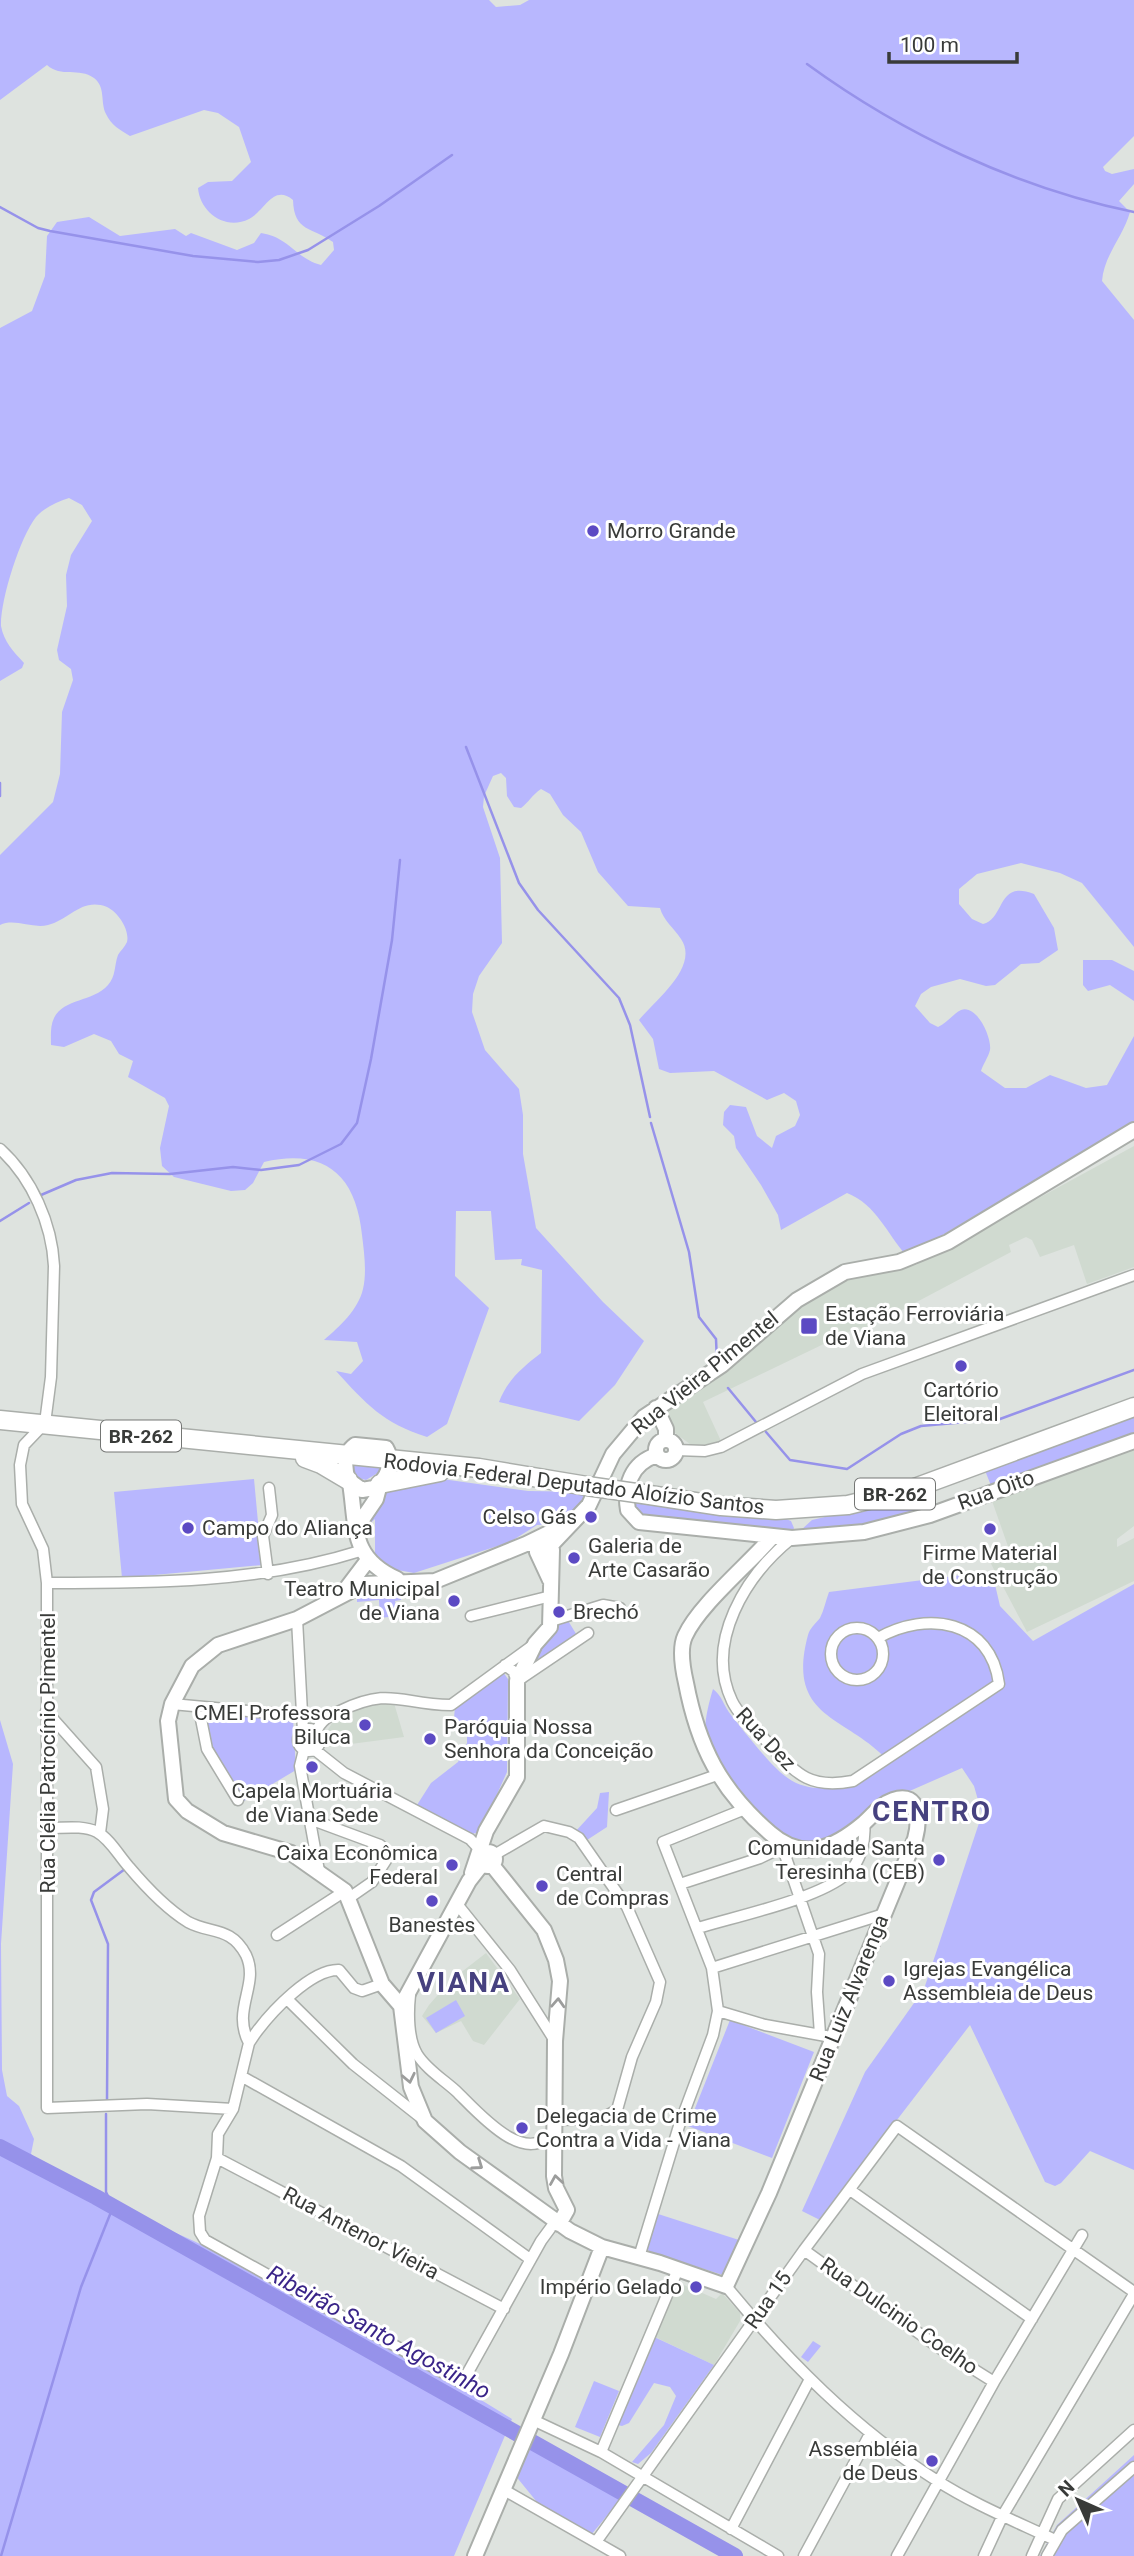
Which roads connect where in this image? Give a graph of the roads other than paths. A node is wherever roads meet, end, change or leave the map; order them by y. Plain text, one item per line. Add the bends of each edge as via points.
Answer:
1 (1134, 1130) edge
2 (0, 1149) edge
3 (1134, 1275) edge
4 (1134, 1407) edge
5 (656, 1408) junction
6 (0, 1420) edge
7 (46, 1423) junction
8 (1134, 1441) edge
9 (671, 1445) junction
10 (282, 1449) junction
11 (351, 1450) junction
12 (388, 1454) junction
13 (479, 1468) junction
14 (349, 1482) junction
15 (380, 1484) junction
16 (268, 1488) dead end
17 (357, 1527) junction
18 (773, 1536) junction
19 (792, 1538) junction
20 (539, 1544) junction
21 (364, 1555) junction
22 (268, 1574) junction
23 (47, 1583) junction
24 (405, 1583) junction
25 (552, 1592) junction
26 (331, 1598) junction
27 (620, 1608) dead end
28 (471, 1616) dead end
29 (297, 1619) junction
30 (551, 1621) junction
31 (588, 1633) dead end
32 (878, 1637) junction
33 (535, 1644) junction
34 (505, 1665) junction
35 (517, 1681) junction
36 (172, 1704) junction
37 (199, 1709) junction
38 (46, 1710) junction
39 (302, 1717) junction
40 (303, 1732) junction
41 (316, 1732) junction
42 (309, 1750) junction
43 (717, 1775) junction
44 (238, 1800) dead end
45 (746, 1809) junction
46 (616, 1810) dead end
47 (307, 1818) junction
48 (864, 1823) junction
49 (49, 1828) junction
50 (100, 1833) junction
51 (773, 1836) junction
52 (784, 1847) junction
53 (486, 1856) junction
54 (760, 1858) junction
55 (319, 1871) junction
56 (680, 1884) junction
57 (347, 1895) junction
58 (800, 1896) junction
59 (457, 1904) junction
60 (884, 1914) junction
61 (698, 1928) junction
62 (277, 1935) dead end
63 (813, 1936) junction
64 (712, 1968) junction
65 (382, 1984) junction
66 (288, 2000) junction
67 (405, 2008) junction
68 (718, 2011) junction
69 (826, 2036) junction
70 (555, 2042) junction
71 (249, 2043) junction
72 (241, 2076) junction
73 (233, 2109) junction
74 (425, 2121) junction
75 (553, 2126) junction
76 (217, 2158) junction
77 (850, 2190) junction
78 (559, 2224) junction
79 (1082, 2235) dead end
80 (602, 2247) junction
81 (1074, 2248) junction
82 (804, 2250) junction
83 (639, 2257) junction
84 (530, 2259) junction
85 (678, 2269) junction
86 (726, 2286) junction
87 (1134, 2293) edge
88 (503, 2309) junction
89 (1032, 2319) junction
90 (754, 2320) junction
91 (810, 2379) junction
92 (994, 2382) junction
93 (531, 2424) junction
94 (1134, 2430) edge
95 (870, 2434) junction
96 (601, 2452) junction
97 (1134, 2467) edge
98 (641, 2476) junction
99 (937, 2481) junction
100 (504, 2490) junction
101 (1003, 2515) junction
102 (731, 2529) junction
103 (1041, 2533) junction
104 (1055, 2540) junction
105 (596, 2542) junction
106 (475, 2556) edge
107 (620, 2556) edge
108 (778, 2556) edge
109 (804, 2556) edge
110 (898, 2556) edge
111 (984, 2556) edge
112 (1032, 2556) edge
113 (1047, 2556) edge

1 - 5 street, Rua Vieira Pimentel via 935,1248 899,1262 834,1277 785,1309 722,1365
2 - 7 street via 32,1193 53,1248
3 - 9 street via 862,1374 721,1447 705,1451
4 - 13 highway, Rodovia Federal Deputado Aloízio Santos / BR-262, bridge via 909,1490 848,1505 776,1510 721,1506
5 - 9 street
5 - 20 street, Rua Vieira Pimentel via 623,1440 589,1505
6 - 7 highway, BR-262
7 - 10 highway, BR-262
7 - 23 street, Rua Clélia Patrocínio Pimentel via 24,1445 20,1465 22,1504 43,1549
8 - 19 street, Rua Oito via 905,1522 845,1535
9 - 18 street, Rua Oito via 656,1446 657,1455 642,1462 628,1481 628,1510 639,1522
10 - 11 highway, Rodovia Federal Deputado Aloízio Santos via 299,1444
10 - 14 highway via 321,1464
11 - 12 highway, Rodovia Federal Deputado Aloízio Santos
11 - 14 street via 344,1465
12 - 13 highway, Rodovia Federal Deputado Aloízio Santos
12 - 15 street
13 - 15 highway
14 - 15 street via 362,1490
14 - 17 street
15 - 17 street via 376,1499
16 - 22 street via 272,1515 263,1536
17 - 21 street
18 - 19 street, Rua Oito
18 - 43 street via 705,1609 683,1641 694,1722
19 - 32 street, Rua Dez via 771,1555 742,1598 725,1638 722,1662 734,1705 783,1761 806,1779 820,1784 853,1781 999,1684 992,1655 970,1632 955,1625 914,1625
20 - 24 street via 435,1581
20 - 25 street via 552,1550
21 - 22 street
21 - 24 street via 384,1573
21 - 26 street via 350,1585
22 - 23 street
23 - 38 street, Rua Clélia Patrocínio Pimentel
24 - 26 street via 364,1584
25 - 28 street
25 - 30 street
26 - 29 street
27 - 30 street via 603,1605
29 - 36 street via 208,1651 183,1678
29 - 39 street
30 - 33 street via 545,1636
31 - 35 street
32 - 32 street via 858,1628 838,1635 831,1655 840,1674 861,1680 879,1668 883,1647
33 - 34 street
33 - 35 street
34 - 35 street
34 - 41 street via 451,1705 373,1698 329,1717
35 - 53 street via 517,1777 497,1815
36 - 37 street
36 - 55 street via 167,1721 170,1761 180,1804 223,1833 284,1849
37 - 39 street
37 - 44 street via 206,1749
38 - 49 street, Rua Clélia Patrocínio Pimentel
38 - 50 street via 96,1767 103,1809
39 - 40 street
40 - 41 street
40 - 42 street via 298,1741
41 - 42 street via 320,1741
42 - 47 street via 300,1766
42 - 53 street via 464,1836
43 - 45 street
43 - 46 street
45 - 51 street
45 - 56 street via 663,1842
47 - 55 street
47 - 57 street via 380,1845 390,1854 372,1882
48 - 52 street, Rua Luiz Alvarenga via 820,1849
48 - 58 street via 864,1843 852,1869
48 - 60 street, Rua Luiz Alvarenga via 881,1807 899,1799 912,1804 920,1817
49 - 50 street
49 - 73 street, Rua Clélia Patrocínio Pimentel via 47,2108 147,2104
50 - 71 street via 176,1912 188,1922 225,1933 247,1956 250,1978 241,2023
51 - 52 street
51 - 54 street
52 - 54 street
52 - 58 street
53 - 59 street
70 -> 53 street via 560,1981 551,1942
53 - 75 street via 544,1826 579,1838 627,1907 660,1982 617,2110 601,2119
54 - 56 street
55 - 57 street
56 - 61 street
57 - 62 street
57 - 65 street
58 - 61 street
58 - 63 street
59 - 67 street via 418,1972
59 - 70 street via 510,1970
60 - 63 street
60 - 69 street, Rua Luiz Alvarenga
61 - 64 street
63 - 64 street
63 - 69 street
64 - 68 street
65 - 66 street via 358,1990 335,1969 309,1980
65 - 67 street
66 - 71 street
66 - 74 street via 353,2064
67 -> 74 street via 411,2087
67 - 75 street via 417,2055 503,2135 537,2143 547,2140
68 - 69 street
68 - 83 street
69 - 86 street, Rua Luiz Alvarenga via 769,2193
70 - 75 street
71 - 72 street
72 - 73 street
72 - 84 street via 401,2166
73 - 76 street via 218,2134
74 -> 78 street
78 -> 75 street via 567,2210 556,2188
76 - 88 street, Rua Antenor Vieira
76 - 88 street via 198,2216 205,2240 462,2383
77 - 81 street, Rua 15 via 897,2126
77 - 82 street, Rua 15
77 - 89 street
78 - 80 street
78 - 84 street via 547,2231
79 - 81 street
80 - 83 street
80 - 93 street
81 - 87 street
81 - 89 street
82 - 90 street, Rua 15
82 - 92 street, Rua Dulcinio Coelho
83 - 85 street
84 - 88 street
85 - 86 street
85 - 96 street
86 - 90 street
87 - 101 street
89 - 92 street
90 - 91 street
90 - 98 street, Rua 15
91 - 95 street
91 - 102 street
92 - 99 street
93 - 96 street
93 - 100 street
94 - 103 street via 1061,2495
95 - 99 street
95 - 109 street
96 - 98 street
97 - 104 street
98 - 102 street
98 - 105 street, Rua 15
99 - 101 street
99 - 110 street
100 - 105 street
100 - 106 street
101 - 103 street
101 - 111 street
102 - 108 street
103 - 104 street
103 - 112 street
104 - 113 street
105 - 107 street

